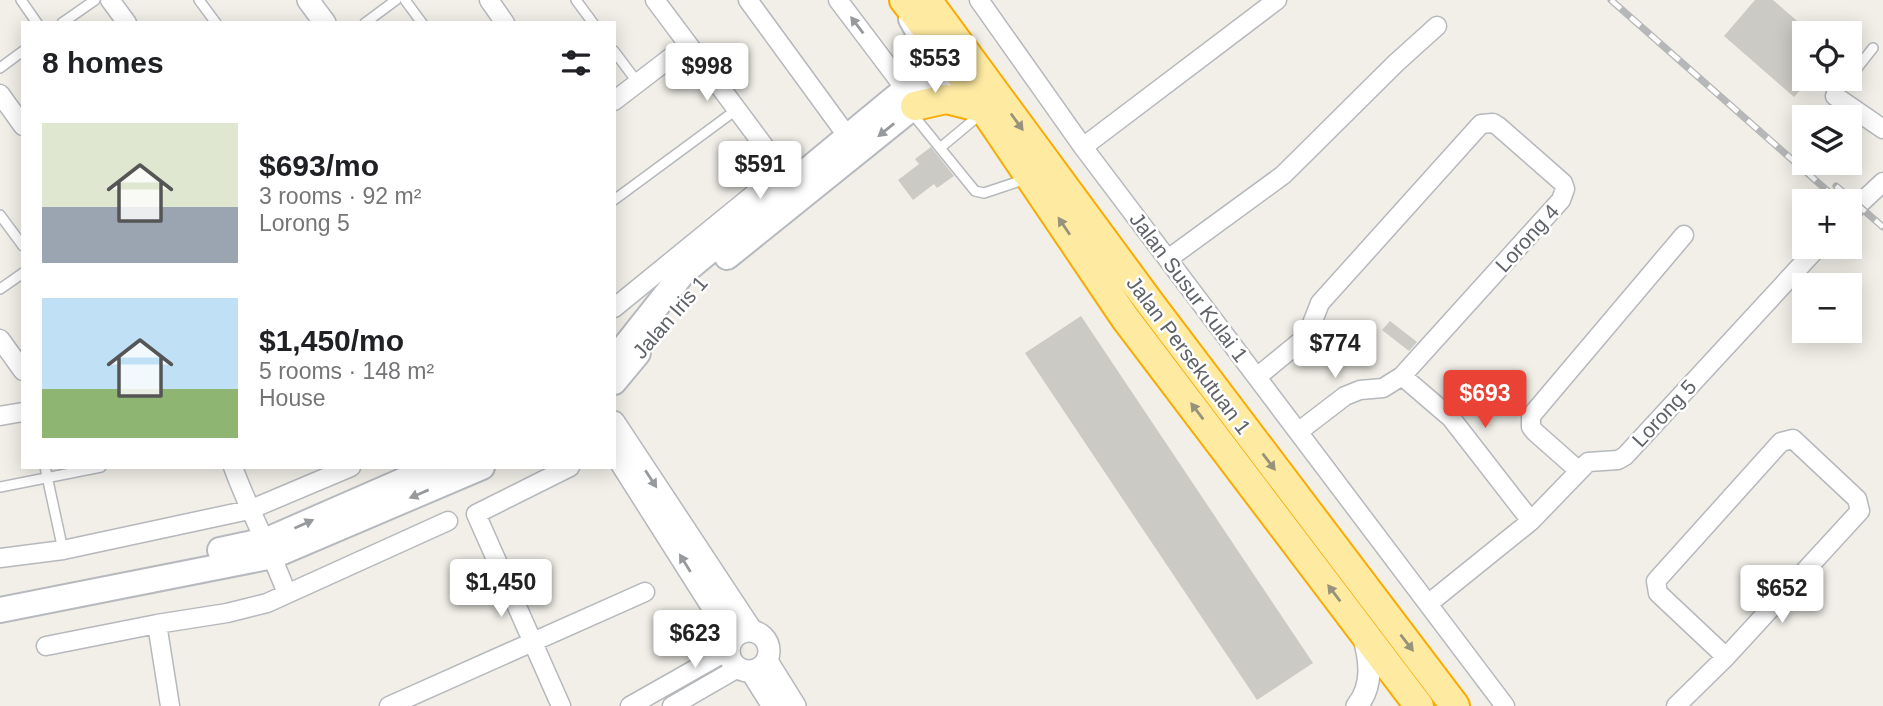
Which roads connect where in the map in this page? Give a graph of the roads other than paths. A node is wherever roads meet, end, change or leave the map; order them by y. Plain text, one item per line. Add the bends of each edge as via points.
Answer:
1 (21, 0) edge
2 (95, 0) edge
3 (110, 0) edge
4 (199, 0) edge
5 (308, 0) edge
6 (396, 0) edge
7 (405, 0) edge
8 (489, 0) edge
9 (576, 0) edge
10 (655, 0) edge
11 (748, 0) edge
12 (838, 0) edge
13 (902, 0) edge
14 (928, 0) edge
15 (979, 0) edge
16 (1277, 0) edge
17 (36, 21) edge
18 (65, 21) edge
19 (126, 21) edge
20 (215, 21) edge
21 (324, 21) edge
22 (368, 21) edge
23 (421, 21) edge
24 (504, 21) edge
25 (592, 21) edge
26 (1437, 26) dead end
27 (687, 45) junction
28 (1873, 48) dead end
29 (21, 52) edge
30 (616, 54) edge
31 (960, 59) junction
32 (1862, 62) edge
33 (0, 68) edge
34 (638, 83) junction
35 (1839, 91) edge
36 (0, 94) edge
37 (1835, 96) joint
38 (616, 100) edge
39 (910, 102) junction
40 (983, 109) junction
41 (736, 110) junction
42 (21, 123) edge
43 (1883, 129) edge
44 (848, 137) junction
45 (1083, 147) junction
46 (940, 148) junction
47 (786, 176) junction
48 (1031, 177) junction
49 (1883, 182) edge
50 (616, 199) edge
51 (1862, 202) edge
52 (0, 215) edge
53 (1684, 235) dead end
54 (21, 243) edge
55 (1168, 258) junction
56 (1807, 259) edge
57 (21, 274) edge
58 (0, 289) edge
59 (616, 306) edge
60 (0, 339) edge
61 (616, 357) edge
62 (21, 368) edge
63 (1402, 376) junction
64 (1257, 377) junction
65 (616, 380) edge
66 (21, 412) edge
67 (0, 416) edge
68 (616, 425) edge
69 (1298, 432) junction
70 (616, 455) edge
71 (46, 469) edge
72 (92, 469) edge
73 (234, 469) edge
74 (346, 469) edge
75 (430, 469) edge
76 (477, 469) edge
77 (566, 469) edge
78 (1578, 470) junction
79 (49, 479) junction
80 (0, 487) edge
81 (249, 510) junction
82 (448, 521) dead end
83 (1531, 521) junction
84 (270, 548) junction
85 (64, 551) junction
86 (0, 558) edge
87 (645, 592) dead end
88 (0, 594) edge
89 (287, 594) junction
90 (1429, 604) junction
91 (0, 611) edge
92 (157, 624) junction
93 (1362, 629) junction
94 (752, 631) junction
95 (532, 640) junction
96 (46, 646) dead end
97 (1726, 657) junction
98 (743, 659) junction
99 (636, 703) edge
100 (170, 706) edge
101 (389, 706) edge
102 (561, 706) edge
103 (672, 706) edge
104 (773, 706) edge
105 (795, 706) edge
106 (1357, 706) edge
107 (1419, 706) edge
108 (1455, 706) edge
109 (1505, 706) edge
110 (1676, 706) edge

1 - 17 lane
2 - 18 lane
3 - 19 street
4 - 20 lane
5 - 21 street
6 - 22 lane
7 - 23 lane
8 - 24 street
9 - 25 lane
10 - 27 street
11 - 44 street
39 -> 12 street
13 - 31 highway, Jalan Persekutuan 1
13 - 39 main road, Jalan Iris 1 via 927,56 926,69
14 - 31 highway, Jalan Persekutuan 1
15 - 45 street, Jalan Susur Kulai 1
16 - 45 street
26 - 55 street via 1283,175
27 - 34 street
27 - 41 street
28 - 32 lane
29 - 33 lane
30 - 34 lane
31 - 39 main road, Jalan Iris 1
31 - 40 highway, Jalan Persekutuan 1
31 -> 108 highway, Jalan Persekutuan 1
34 - 38 street
35 - 37 lane
36 - 42 street
37 - 43 street
39 - 40 highway via 946,99
39 - 44 main road, Jalan Iris 1
39 - 46 lane
39 -> 65 main road, Jalan Iris 1 via 697,280
40 - 46 lane
40 - 48 highway, Jalan Persekutuan 1
41 - 47 street
41 - 50 lane
44 - 47 main road, Jalan Iris 1
45 - 55 street, Jalan Susur Kulai 1
46 - 48 lane via 975,191 984,193
47 - 59 street
47 - 61 main road, Jalan Iris 1 via 683,273
93 -> 48 highway, Jalan Persekutuan 1 via 1125,318
49 - 51 street
52 - 54 lane
53 - 78 street via 1531,416 1535,432
55 - 64 street, Jalan Susur Kulai 1
56 - 78 street, Lorong 5 via 1625,456 1588,462
57 - 58 lane
60 - 62 street
63 - 64 street, Lorong 4 via 1564,195 1560,179 1493,123 1476,127 1320,303 1307,336
63 - 69 street, Lorong 4 via 1382,388 1345,396
63 - 83 street via 1451,418
64 - 69 street, Jalan Susur Kulai 1
66 - 67 street
68 -> 94 street
69 - 90 street, Jalan Susur Kulai 1
98 -> 70 street
71 - 79 lane
72 - 79 lane
73 - 81 street
74 - 81 street
84 -> 75 main road
76 -> 84 main road
77 - 95 street via 476,514
78 - 83 street
79 - 80 lane
79 - 85 lane
81 - 84 street
81 - 85 street
82 - 89 street
83 - 90 street
84 - 88 main road
84 - 89 street
84 - 91 main road
85 - 86 street
87 - 95 street
89 - 92 street via 228,614
90 - 109 street, Jalan Susur Kulai 1
92 - 96 street
92 - 100 street
93 - 106 street via 1369,676
93 - 107 highway, Jalan Persekutuan 1
94 - 98 street via 740,633
94 - 98 street via 767,642
95 - 101 street
95 - 102 street
97 - 97 street via 1860,507 1857,499 1789,438 1656,580 1658,593
97 - 110 street
98 - 99 street
98 - 103 street
98 - 104 street
98 - 105 street

